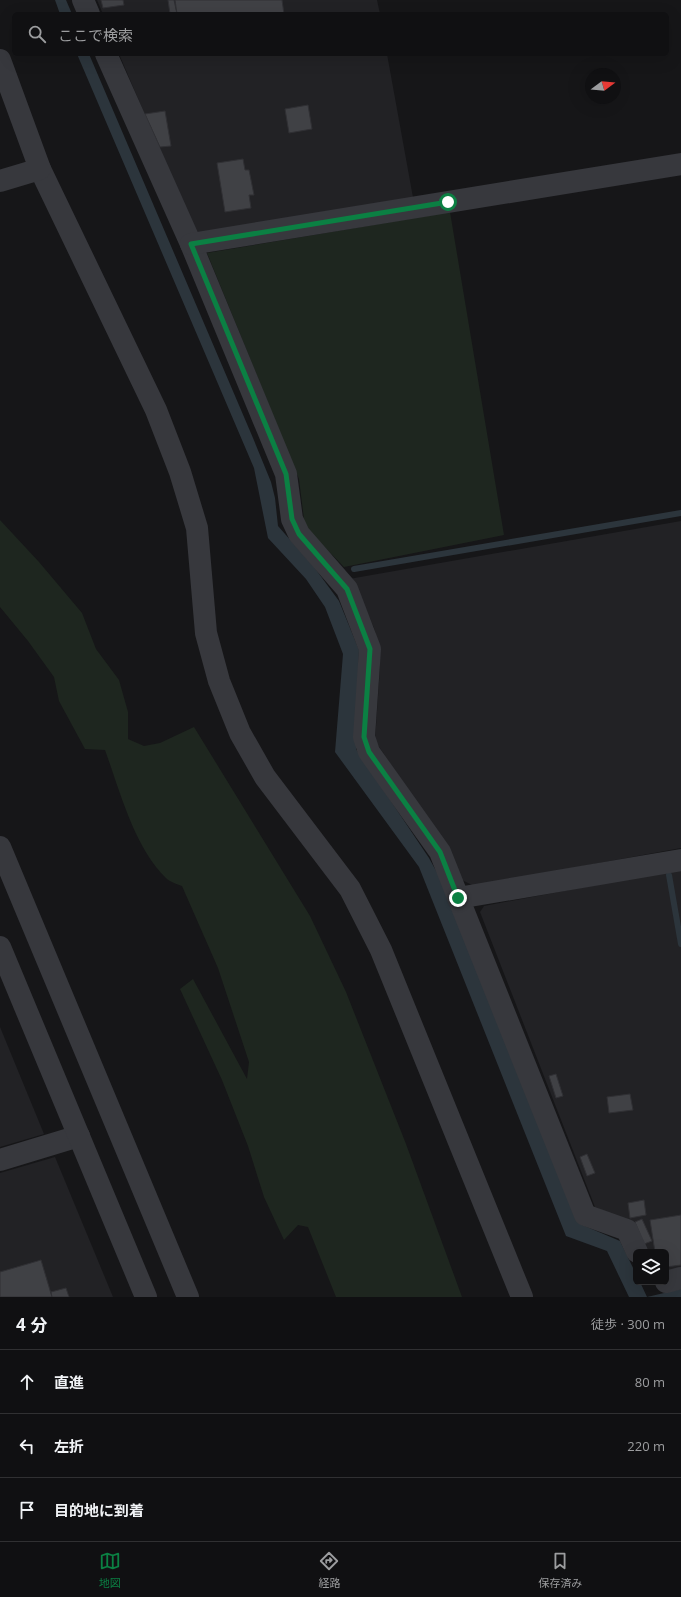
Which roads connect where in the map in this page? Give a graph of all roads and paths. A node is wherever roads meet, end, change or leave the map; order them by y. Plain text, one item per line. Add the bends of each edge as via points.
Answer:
1 (83, 0) edge
2 (88, 12) edge
3 (107, 56) edge
4 (0, 60) edge
5 (681, 164) edge
6 (40, 169) junction
7 (0, 181) edge
8 (191, 244) junction
9 (0, 847) edge
10 (681, 860) edge
11 (458, 898) junction
12 (0, 947) edge
13 (79, 1136) junction
14 (0, 1160) edge
15 (636, 1249) edge
16 (681, 1278) edge
17 (669, 1281) edge
18 (146, 1297) edge
19 (188, 1297) edge
20 (522, 1297) edge

1 - 2 street
3 - 8 street
4 - 6 street
5 - 8 street
6 - 7 street
6 - 20 street via 156,410 180,472 197,528 206,633 219,681 240,733 265,777 350,889 381,950
8 - 11 street via 286,474 292,519 299,534 347,589 370,649 364,737 369,752 440,852
9 - 19 street
10 - 11 street
11 - 15 street via 585,1215 627,1230
12 - 13 street
13 - 14 street
13 - 18 street
16 - 17 street

